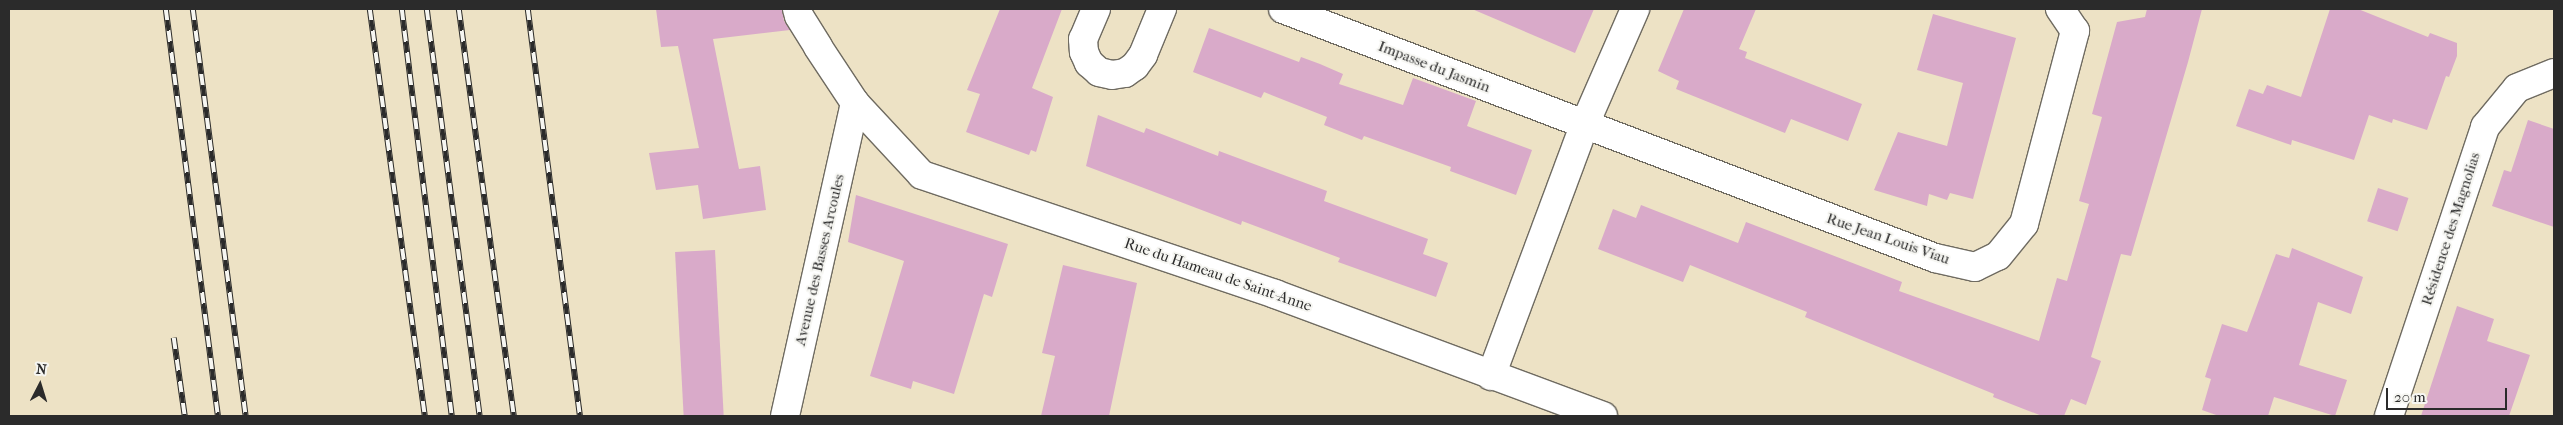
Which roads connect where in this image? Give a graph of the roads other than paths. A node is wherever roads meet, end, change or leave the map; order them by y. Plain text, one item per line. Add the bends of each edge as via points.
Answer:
1 (797, 9) edge
2 (1096, 9) edge
3 (1162, 9) edge
4 (1283, 9) edge
5 (1635, 9) edge
6 (2060, 9) edge
7 (2554, 73) edge
8 (855, 103) junction
9 (1584, 126) junction
10 (1491, 376) junction
11 (785, 416) edge
12 (1603, 416) edge
13 (2388, 416) edge

1 - 8 street, Rue du Hameau de Saint-Anne
2 - 3 street via 1083,39 1084,52 1090,64 1100,72 1112,75 1125,73 1135,66
4 - 9 street, Impasse du Jasmin
5 - 9 street
6 - 9 street, Rue Jean Louis Viau via 2075,31 2024,224 1998,256 1975,267 1935,258
7 - 13 street, Résidence des Magnolias via 2517,88 2485,128
8 - 10 street, Rue du Hameau de Saint-Anne via 922,175 1275,294
8 - 11 street, Avenue des Basses Arcoules
9 - 10 street
10 - 12 street, Rue du Hameau de Saint-Anne

